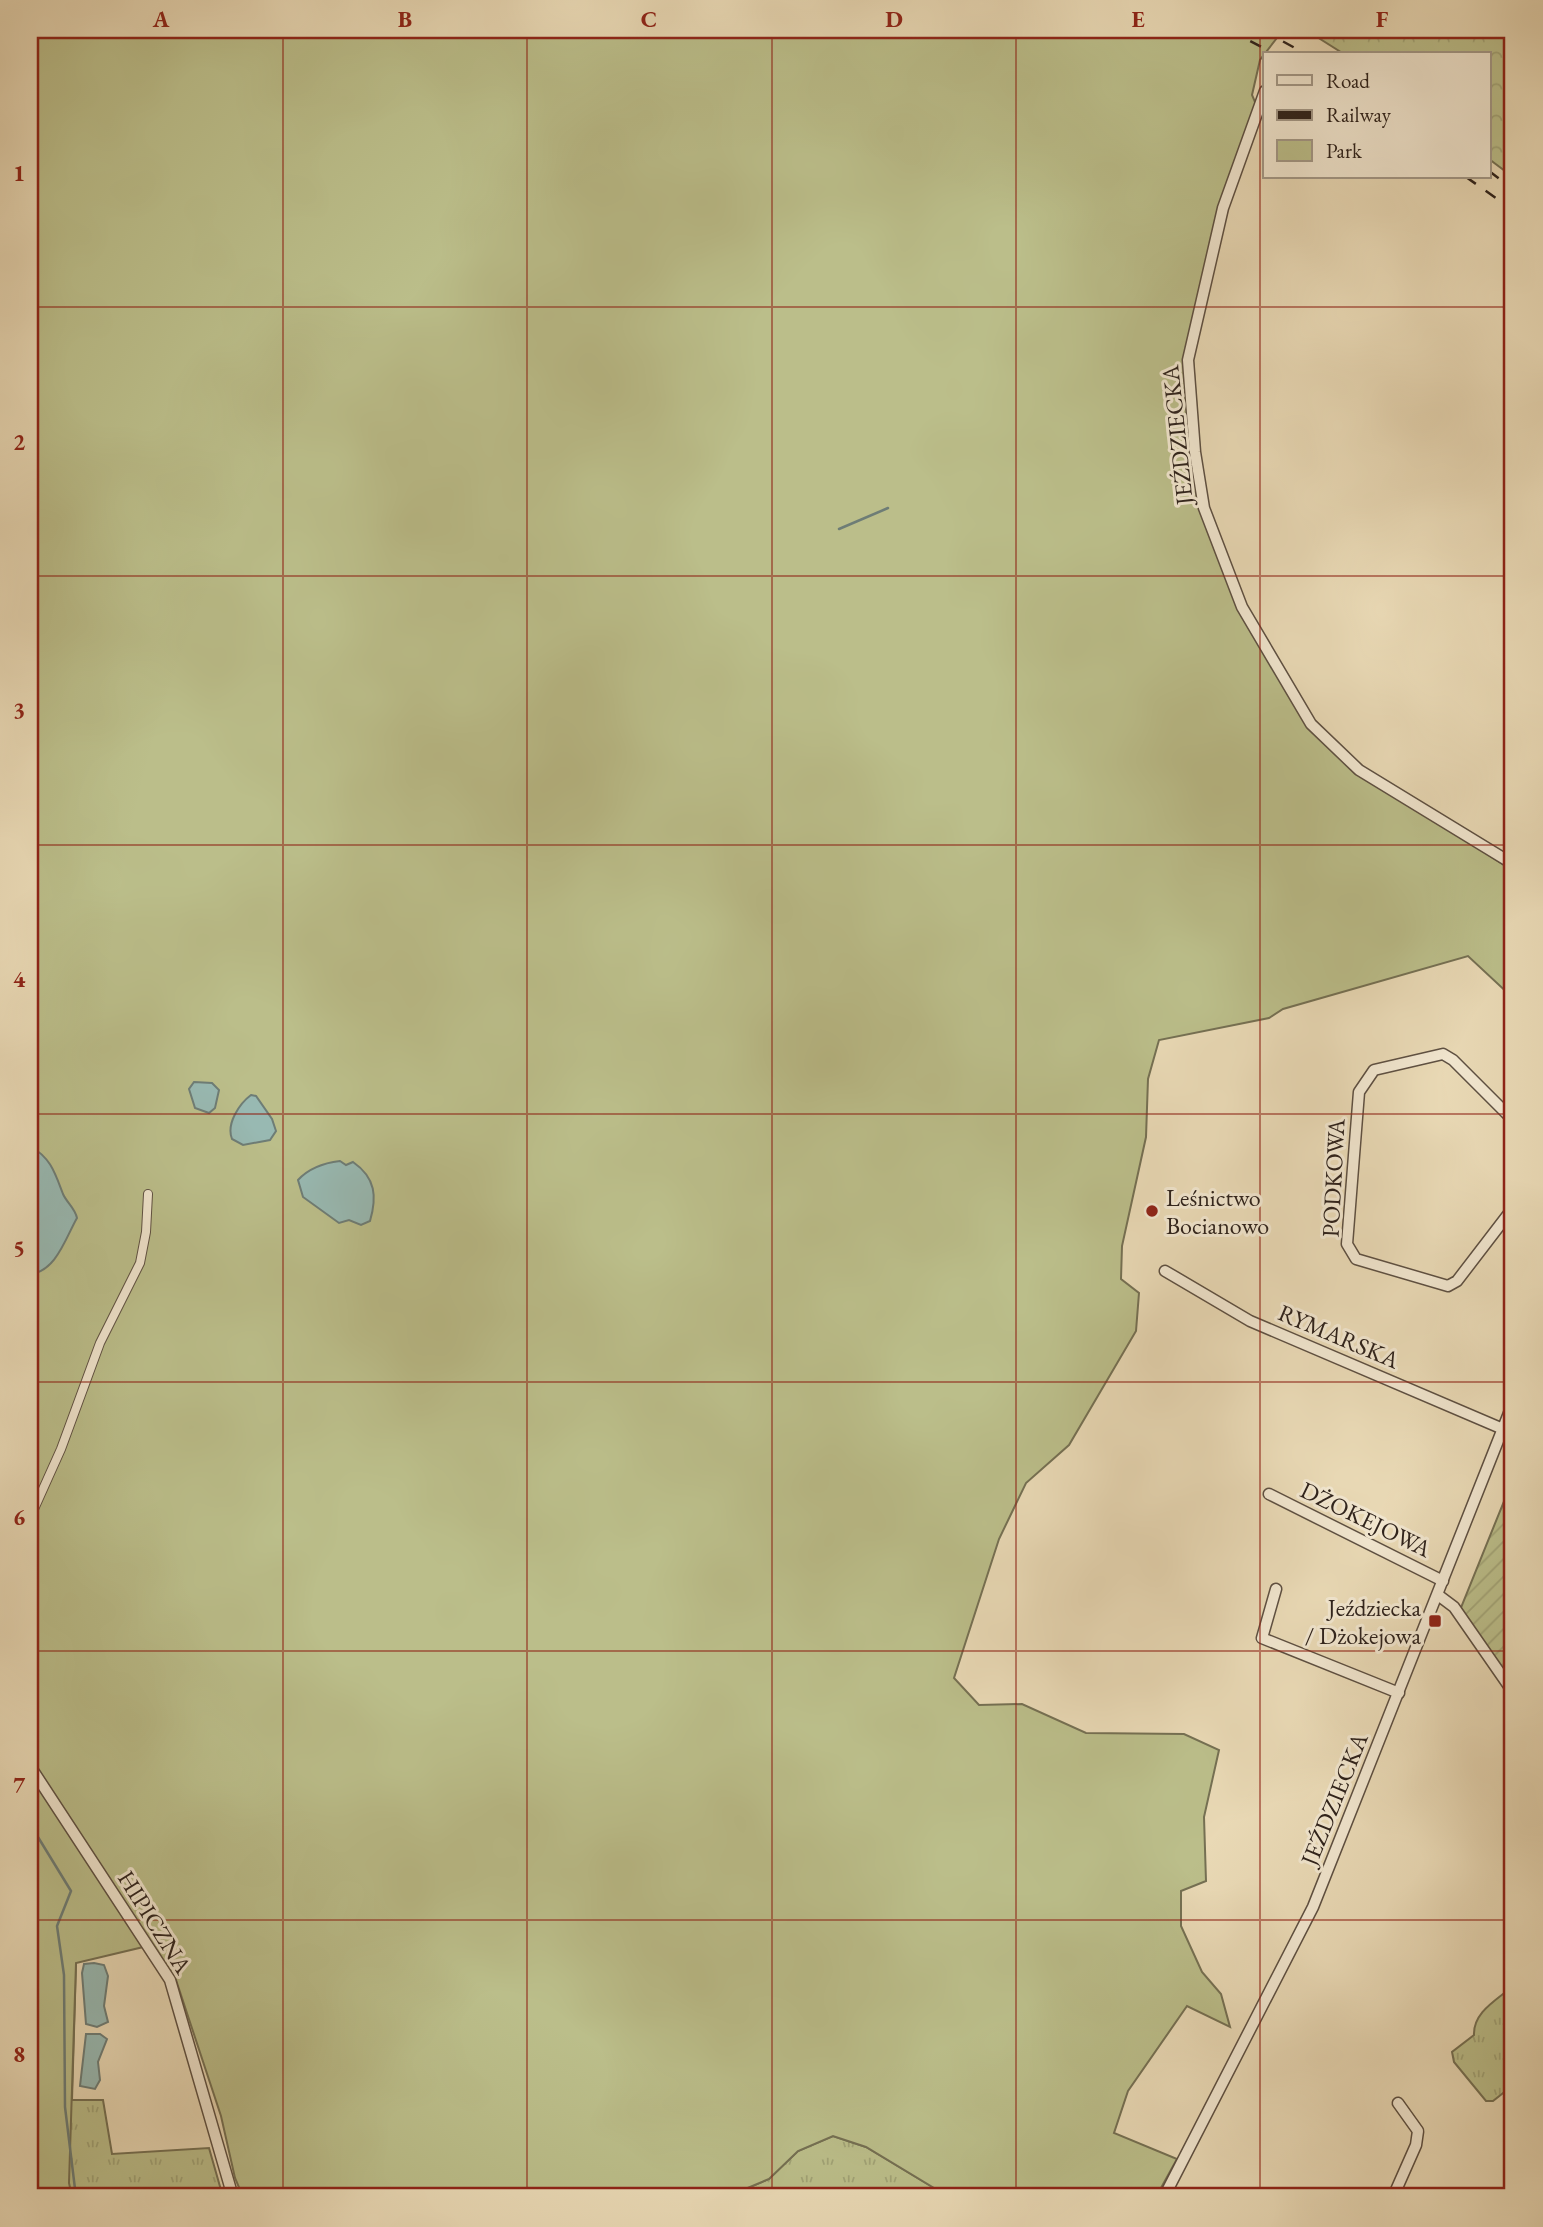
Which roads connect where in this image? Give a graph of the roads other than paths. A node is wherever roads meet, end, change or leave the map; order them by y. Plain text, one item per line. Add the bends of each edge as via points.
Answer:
1 (1263, 97) edge
2 (1513, 864) edge
3 (1513, 1120) edge
4 (148, 1194) dead end
5 (1513, 1208) edge
6 (1165, 1271) dead end
7 (1513, 1403) edge
8 (1503, 1429) junction
9 (1269, 1494) dead end
10 (30, 1518) edge
11 (1443, 1581) junction
12 (1276, 1589) dead end
13 (1438, 1595) junction
14 (1513, 1692) edge
15 (1399, 1693) junction
16 (30, 1766) edge
17 (1398, 2102) dead end
18 (233, 2197) edge
19 (1164, 2197) edge
20 (1346, 2197) edge
21 (1368, 2197) edge
22 (1393, 2197) edge

1 - 2 street, JEŹDZIECKA via 1223,208 1188,360 1204,508 1242,607 1311,724 1359,770
3 - 5 street, PODKOWA via 1443,1054 1374,1070 1359,1092 1347,1244 1356,1259 1448,1286 1457,1282
4 - 10 street via 140,1263 100,1343
6 - 8 street, RYMARSKA via 1250,1321
7 - 8 street, JEŹDZIECKA
8 - 11 street, JEŹDZIECKA
9 - 11 street, DŻOKEJOWA
11 - 13 street, JEŹDZIECKA
12 - 15 street via 1262,1638
13 - 14 street via 1454,1608
13 - 15 street, JEŹDZIECKA
15 - 19 street, JEŹDZIECKA via 1306,1923
16 - 18 street, HIPICZNA via 170,1980
17 - 22 street via 1419,2131
20 - 21 street

